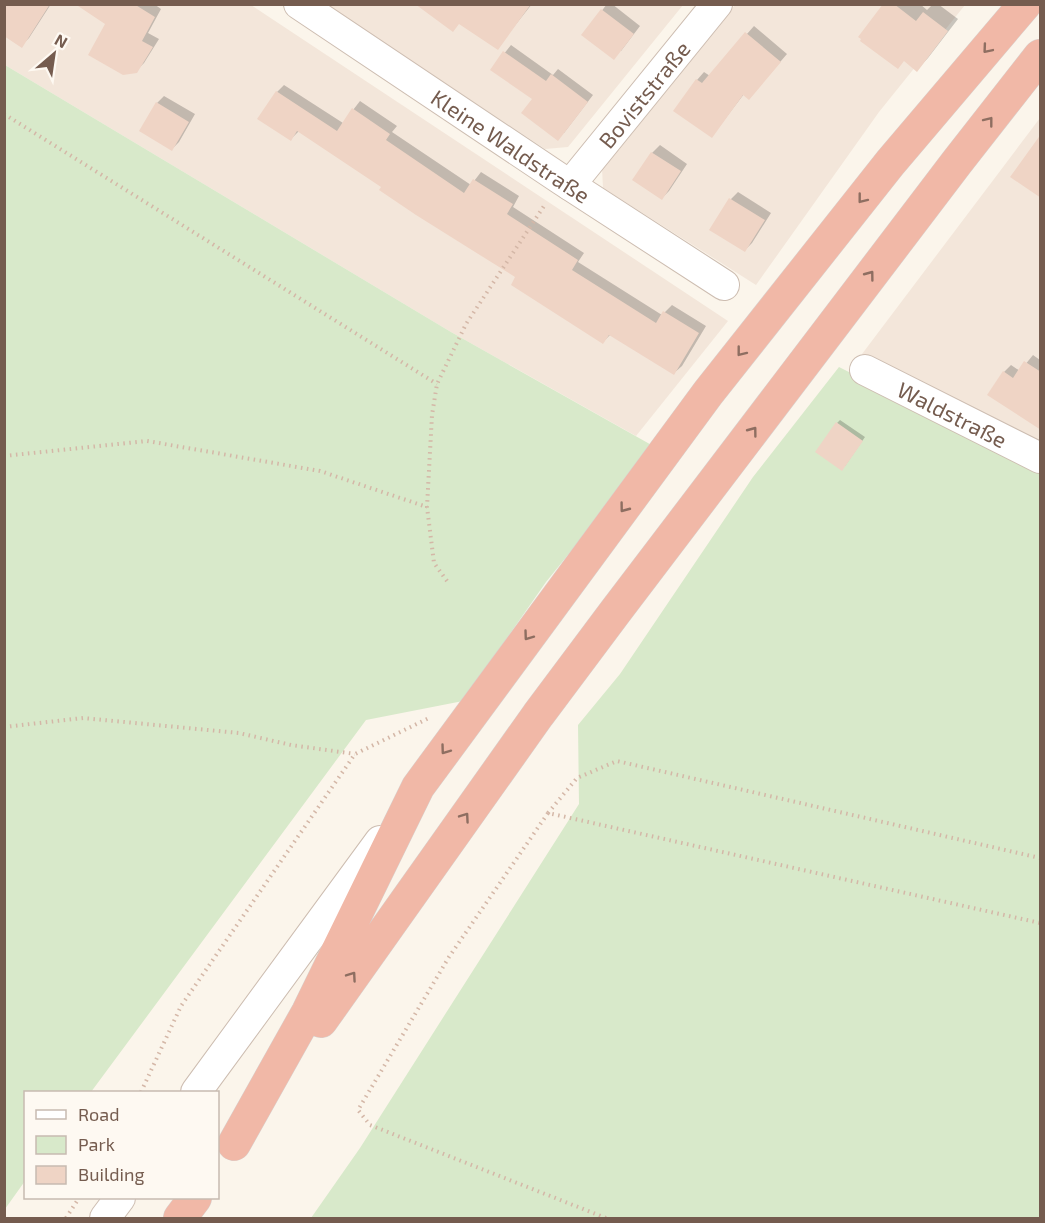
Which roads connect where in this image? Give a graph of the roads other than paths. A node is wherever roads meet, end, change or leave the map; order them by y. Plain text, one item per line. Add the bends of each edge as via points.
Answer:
1 (299, 4) edge
2 (717, 4) edge
3 (1024, 4) edge
4 (1041, 56) edge
5 (566, 182) junction
6 (724, 285) dead end
7 (865, 370) dead end
8 (1041, 458) edge
9 (418, 788) junction
10 (197, 1091) edge
11 (226, 1155) edge
12 (119, 1199) edge
13 (194, 1199) edge
14 (105, 1218) edge
15 (180, 1218) edge

1 - 5 street, Kleine Waldstraße
2 - 5 street, Boviststraße
3 -> 9 highway via 890,163 715,384
11 -> 4 highway via 538,715 949,171
5 - 6 street, Kleine Waldstraße
7 - 8 street, Waldstraße
9 - 10 street
9 - 11 highway via 308,1012
12 - 14 street
13 - 15 highway

